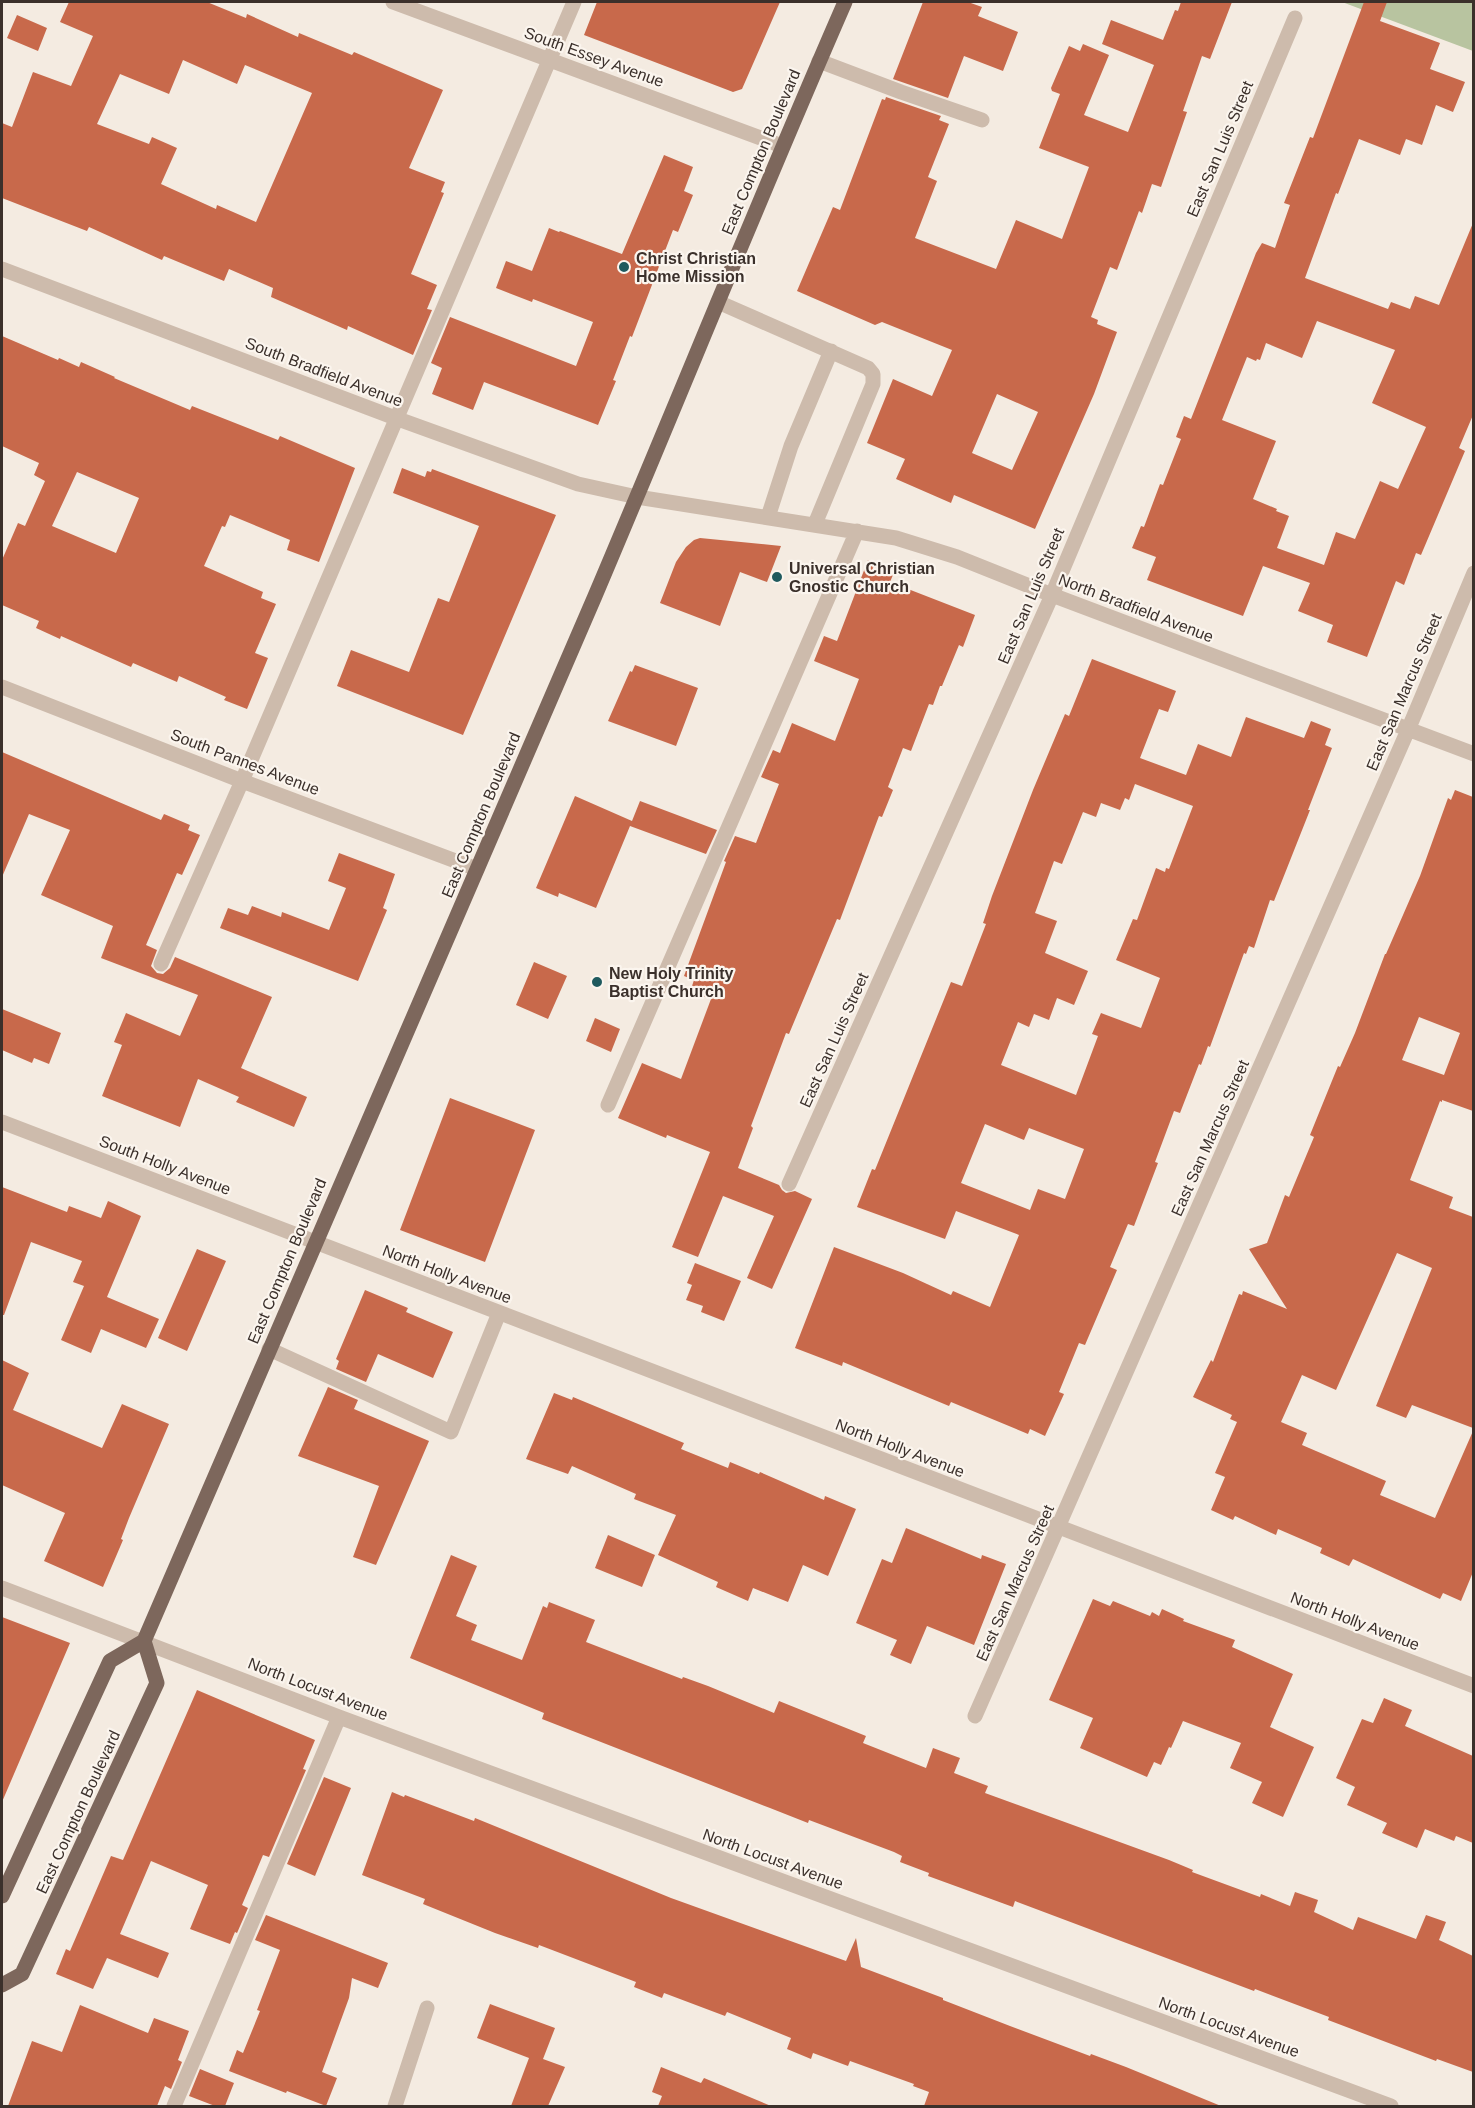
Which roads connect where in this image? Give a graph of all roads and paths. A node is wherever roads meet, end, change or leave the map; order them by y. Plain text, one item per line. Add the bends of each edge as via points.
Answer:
1 (393, 2) edge
2 (574, 2) edge
3 (845, 2) edge
4 (1294, 18) dead end
5 (549, 59) junction
6 (819, 61) junction
7 (982, 120) dead end
8 (782, 146) junction
9 (2, 269) edge
10 (718, 302) junction
11 (831, 351) junction
12 (398, 419) junction
13 (637, 496) junction
14 (768, 517) junction
15 (815, 524) junction
16 (856, 531) junction
17 (1473, 573) edge
18 (1052, 595) junction
19 (2, 687) edge
20 (1408, 730) junction
21 (1473, 754) edge
22 (242, 781) junction
23 (477, 869) junction
24 (161, 964) dead end
25 (608, 1105) dead end
26 (2, 1122) edge
27 (789, 1184) dead end
28 (315, 1243) junction
29 (500, 1313) junction
30 (269, 1349) junction
31 (1059, 1528) junction
32 (2, 1588) edge
33 (144, 1641) junction
34 (1473, 1686) edge
35 (975, 1716) dead end
36 (339, 1717) junction
37 (2, 1896) edge
38 (2, 1985) edge
39 (427, 2008) dead end
40 (174, 2106) edge
41 (395, 2106) edge
42 (1391, 2106) edge

1 - 5 street, South Essey Avenue
2 - 5 street
3 - 6 main road, East Compton Boulevard
4 - 18 street, East San Luis Street
5 - 8 street, South Essey Avenue
5 - 12 street
6 - 7 street
6 - 8 main road, East Compton Boulevard
8 - 10 main road, East Compton Boulevard
9 - 12 street, South Bradfield Avenue
10 - 11 street
10 - 13 main road, East Compton Boulevard
11 - 14 street via 791,446
11 - 15 street via 868,368 873,384
12 - 13 street, South Bradfield Avenue via 578,484
12 - 22 street
13 - 14 street, North Bradfield Avenue
13 - 23 main road, East Compton Boulevard
14 - 15 street, North Bradfield Avenue
15 - 16 street, North Bradfield Avenue
16 - 18 street, North Bradfield Avenue via 896,537
16 - 25 street
17 - 20 street, East San Marcus Street
18 - 20 street, North Bradfield Avenue
18 - 27 street, East San Luis Street
19 - 22 street, South Pannes Avenue
20 - 21 street, North Bradfield Avenue
20 - 31 street, East San Marcus Street
22 - 23 street, South Pannes Avenue
22 - 24 street
23 - 28 main road, East Compton Boulevard
26 - 28 street, South Holly Avenue
28 - 29 street, North Holly Avenue
28 - 30 main road, East Compton Boulevard
29 - 30 street via 452,1432
29 - 31 street, North Holly Avenue
30 - 33 main road, East Compton Boulevard
31 - 34 street, North Holly Avenue
31 - 35 street, East San Marcus Street
32 - 33 street, North Locust Avenue
33 - 36 street, North Locust Avenue
33 - 37 main road, East Compton Boulevard via 110,1661
33 - 38 main road, East Compton Boulevard via 157,1683 22,1974
36 - 40 street
36 - 42 street, North Locust Avenue
39 - 41 street

